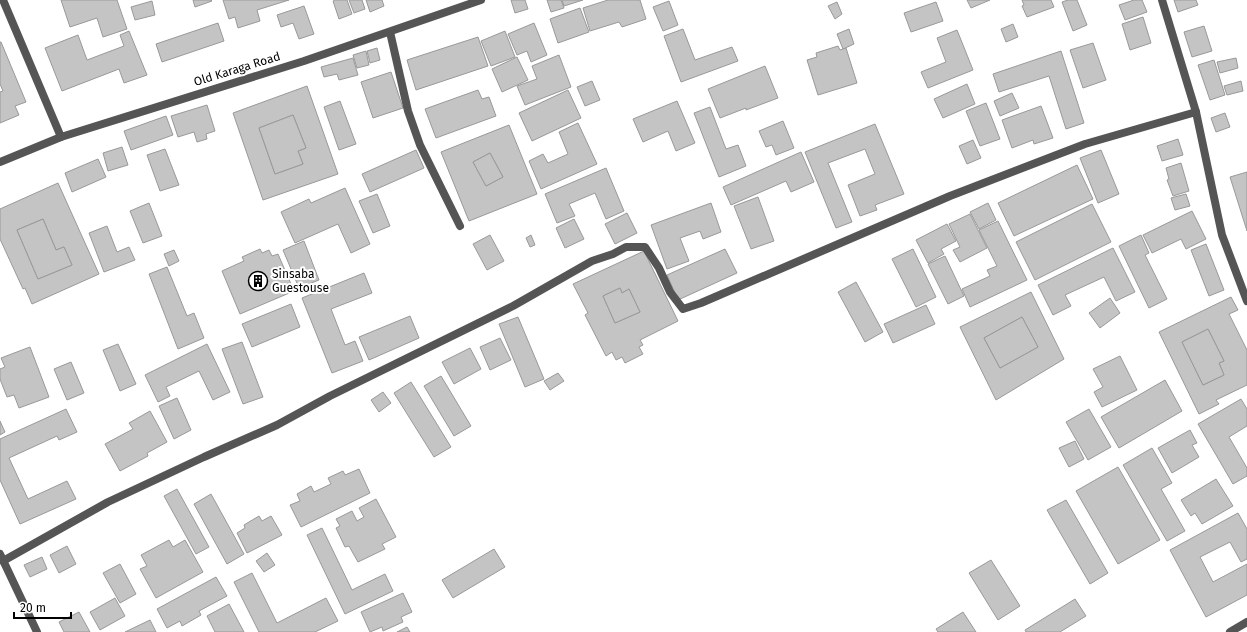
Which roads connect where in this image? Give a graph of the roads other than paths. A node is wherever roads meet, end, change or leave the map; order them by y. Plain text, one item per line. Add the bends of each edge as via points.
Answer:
1 (3, 0) edge
2 (481, 0) edge
3 (1162, 0) edge
4 (390, 32) junction
5 (1196, 112) junction
6 (61, 137) junction
7 (0, 162) edge
8 (460, 226) dead end
9 (1247, 301) edge
10 (1, 557) edge
11 (1247, 622) edge
12 (37, 632) edge
13 (1230, 632) edge

1 - 6 street
2 - 4 street, Old Karaga Road
3 - 5 street
4 - 6 street, Old Karaga Road
4 - 8 street via 408,111 420,145
5 - 9 street via 1222,235
5 - 10 street via 1085,144 950,196 683,309 670,292 659,268 645,247 626,247 592,261 513,306 330,396 278,425 108,502
6 - 7 street, Old Karaga Road
10 - 12 street
11 - 13 street

